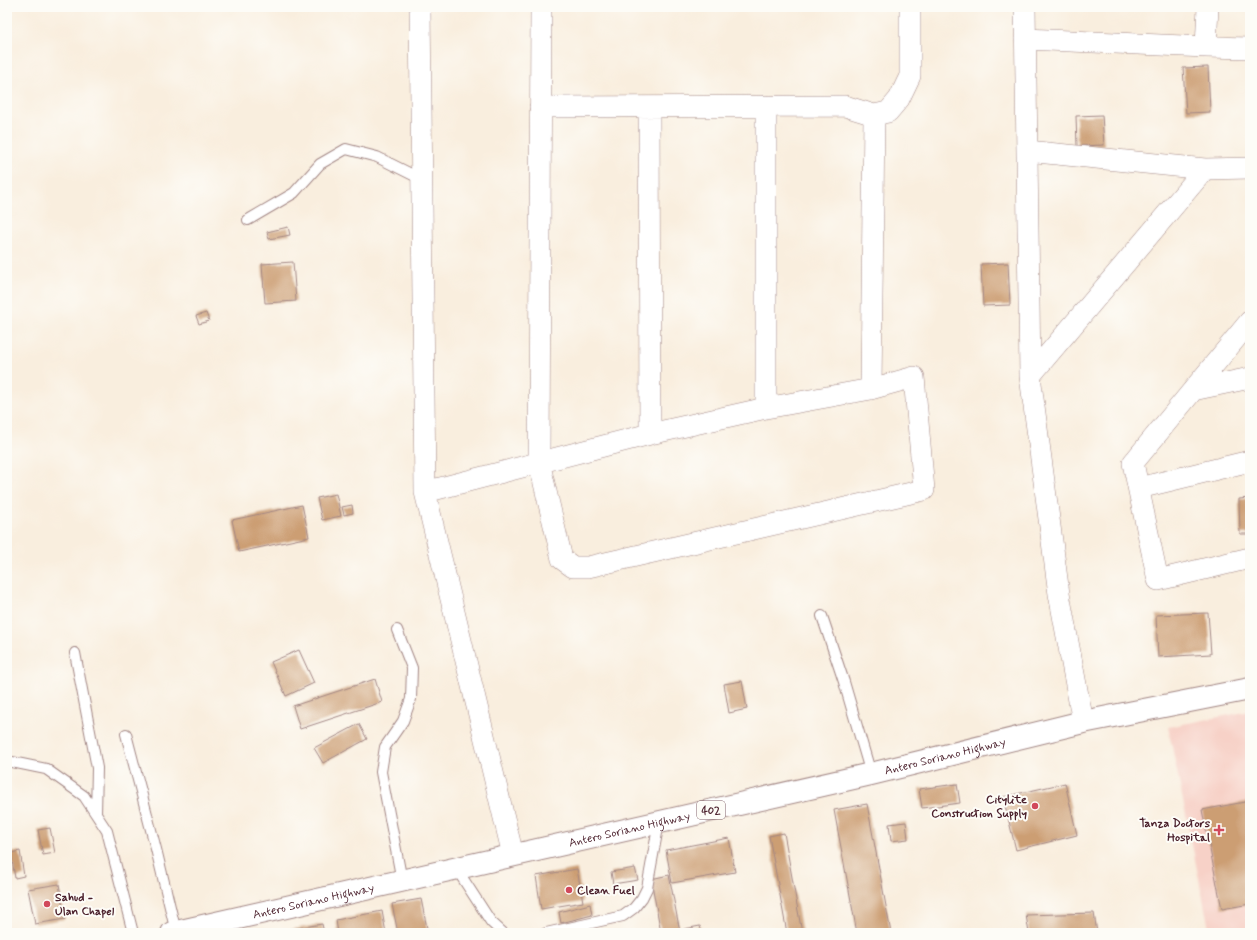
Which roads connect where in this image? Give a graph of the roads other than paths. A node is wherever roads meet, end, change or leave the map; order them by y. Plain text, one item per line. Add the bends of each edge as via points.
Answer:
1 (420, 7) edge
2 (541, 7) edge
3 (910, 7) edge
4 (1025, 7) edge
5 (1208, 7) edge
6 (1025, 39) junction
7 (1206, 47) junction
8 (1250, 48) edge
9 (540, 106) junction
10 (766, 106) junction
11 (649, 107) junction
12 (874, 115) junction
13 (1027, 151) junction
14 (1250, 168) edge
15 (1205, 170) junction
16 (421, 179) junction
17 (248, 220) dead end
18 (1250, 321) edge
19 (1030, 376) junction
20 (1250, 378) edge
21 (871, 389) junction
22 (1194, 390) junction
23 (766, 408) junction
24 (650, 434) junction
25 (1250, 461) edge
26 (539, 462) junction
27 (1139, 488) junction
28 (425, 492) junction
29 (1250, 558) edge
30 (822, 616) dead end
31 (397, 630) dead end
32 (75, 653) dead end
33 (1250, 689) edge
34 (1083, 722) junction
35 (126, 734) dead end
36 (7, 761) edge
37 (871, 774) junction
38 (96, 814) junction
39 (659, 822) junction
40 (513, 855) junction
41 (456, 868) junction
42 (402, 881) junction
43 (133, 933) edge
44 (174, 933) edge
45 (503, 933) edge
46 (546, 933) edge

1 - 16 street
2 - 9 street
3 - 12 street via 910,76 899,99 888,112
4 - 6 street
5 - 7 street
6 - 7 street
6 - 13 street
7 - 8 street
9 - 11 street
9 - 26 street
10 - 11 street
10 - 12 street via 845,106
10 - 23 street
11 - 24 street
12 - 21 street
13 - 15 street
13 - 19 street
14 - 15 street
15 - 19 street
16 - 17 lane via 377,157 346,149 320,164 294,193
16 - 28 street
18 - 22 street
19 - 34 street via 1060,594
20 - 22 street
21 - 23 street
21 - 26 street via 914,377 924,490 588,567 573,567 562,559
22 - 27 street via 1133,463
23 - 24 street
24 - 26 street
25 - 27 street
26 - 28 street
27 - 29 street via 1158,580
28 - 40 street
30 - 37 lane
31 - 42 lane via 412,668 411,699 403,721 385,747 381,772
32 - 38 lane via 97,768
33 - 34 main road, Antero Soriano Highway / 402
34 - 37 main road, Antero Soriano Highway / 402
35 - 44 lane via 156,849
36 - 38 lane via 46,769 84,796
37 - 39 main road, Antero Soriano Highway / 402
38 - 43 lane via 107,831
39 - 40 main road, Antero Soriano Highway / 402
39 - 46 lane via 647,888 634,908 623,916
40 - 41 main road, Antero Soriano Highway / 402
41 - 42 main road, Antero Soriano Highway / 402
41 - 45 lane via 491,922
42 - 44 main road, Antero Soriano Highway / 402

